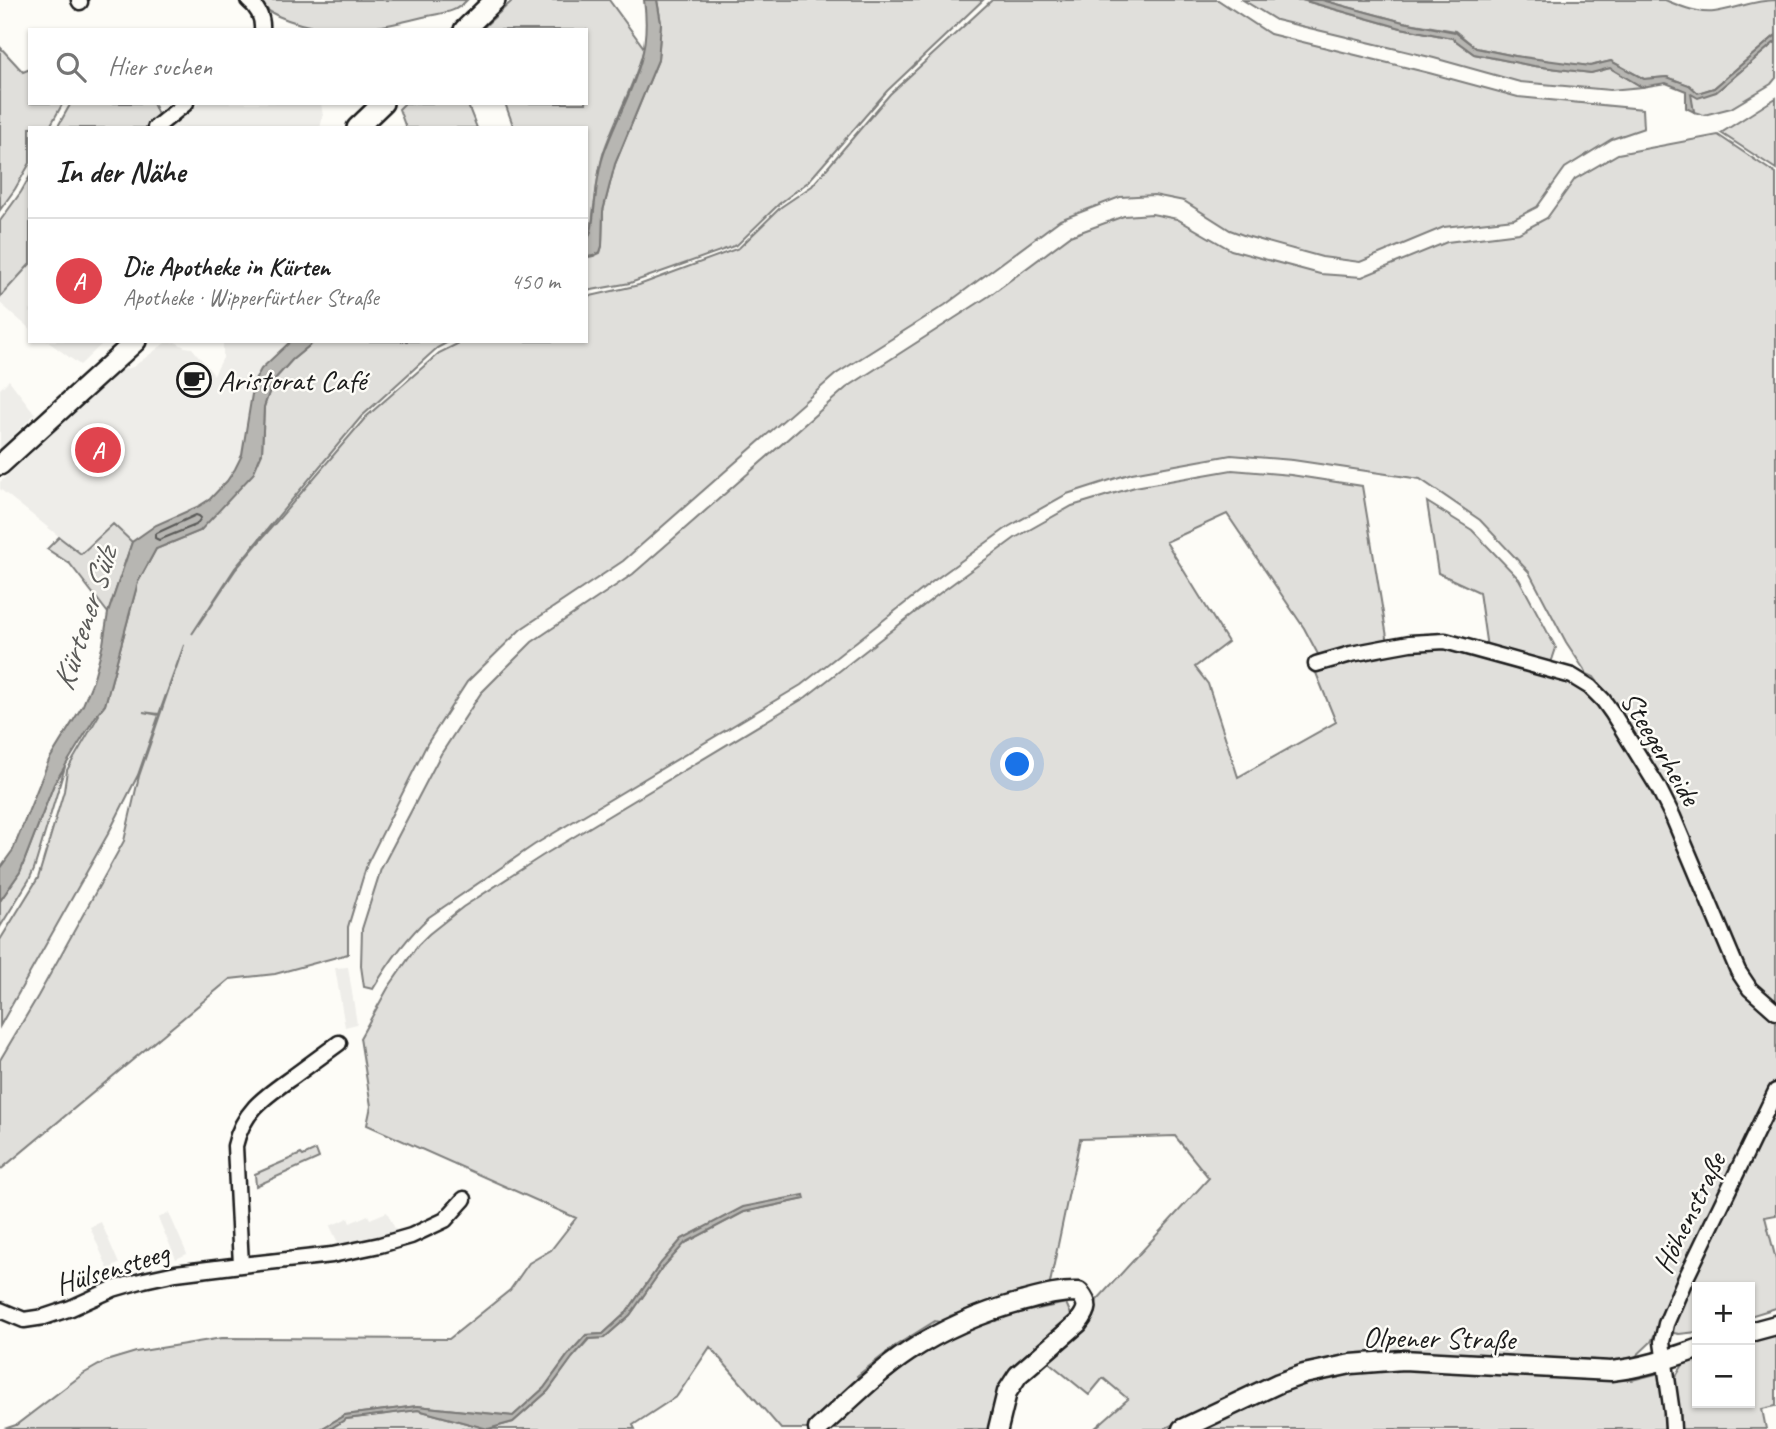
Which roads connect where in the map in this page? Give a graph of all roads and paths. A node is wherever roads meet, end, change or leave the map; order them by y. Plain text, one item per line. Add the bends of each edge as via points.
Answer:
1 (248, 0) edge
2 (495, 0) edge
3 (262, 28) edge
4 (466, 28) edge
5 (184, 105) edge
6 (381, 105) edge
7 (157, 126) edge
8 (359, 126) edge
9 (134, 343) edge
10 (0, 465) edge
11 (1317, 664) dead end
12 (1776, 1012) edge
13 (339, 1043) dead end
14 (1776, 1091) edge
15 (464, 1199) dead end
16 (241, 1265) junction
17 (0, 1310) edge
18 (1776, 1325) edge
19 (1755, 1331) edge
20 (1692, 1351) edge
21 (1665, 1361) junction
22 (818, 1429) edge
23 (998, 1429) edge
24 (1182, 1429) edge
25 (1673, 1429) edge

1 - 3 street via 263,18
2 - 4 main road
5 - 7 street
6 - 8 main road
9 - 10 main road
11 - 12 street, Steegerheide via 1388,647 1445,641 1572,676 1590,687 1613,713 1658,787 1738,971
13 - 16 street via 261,1100 238,1131
14 - 21 street, Höhenstraße via 1666,1324 1662,1342
15 - 16 street, Hülsensteeg via 445,1220 411,1236 332,1255
16 - 17 street, Hülsensteeg via 144,1280 44,1317 24,1320
18 - 19 street
20 - 21 street, Olpener Straße
21 - 24 street, Olpener Straße via 1611,1371 1403,1360 1351,1364 1279,1383
21 - 25 street, Höhenstraße
22 - 23 street via 883,1371 930,1338 970,1318 1041,1296 1079,1292 1086,1300 1085,1314 1018,1375 1007,1392

